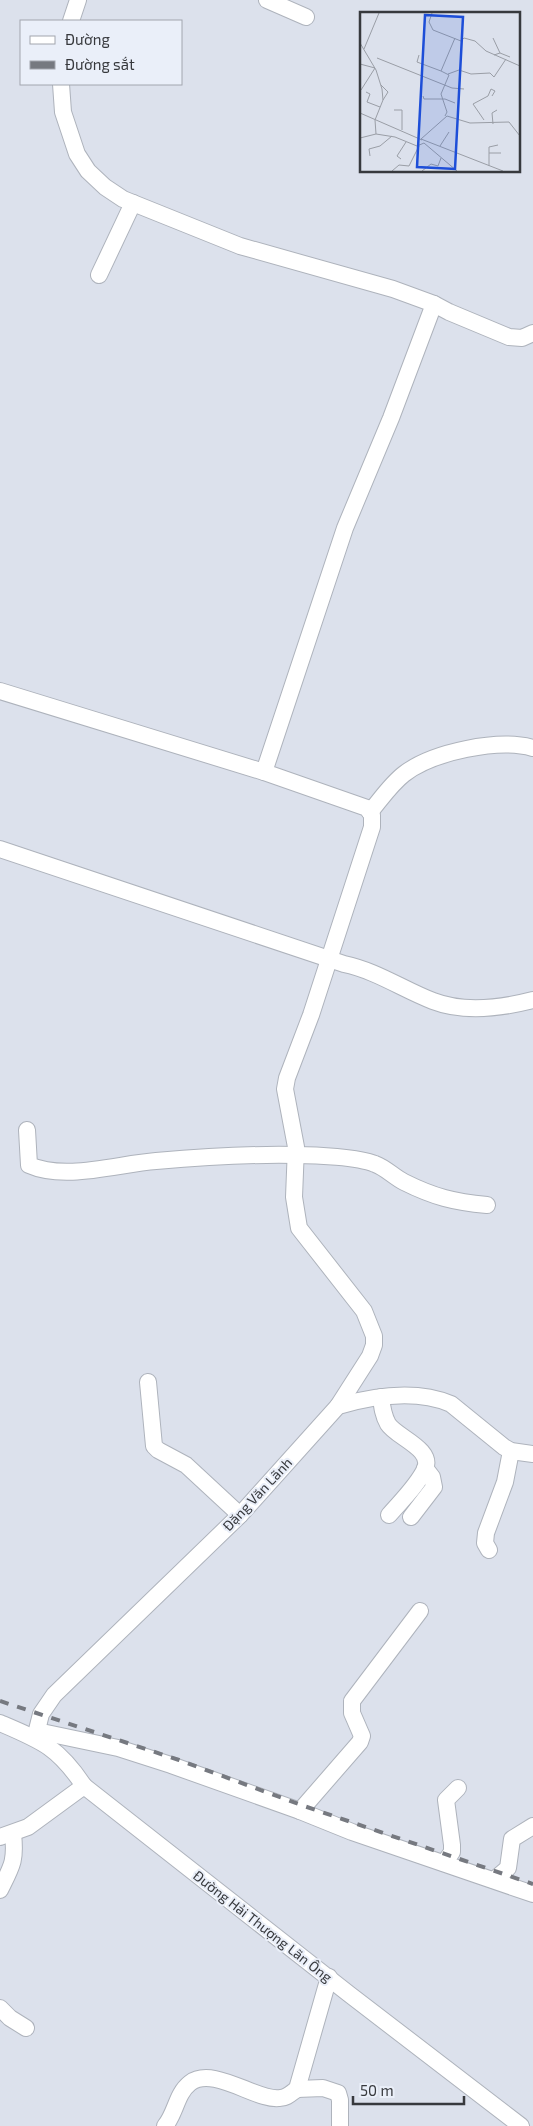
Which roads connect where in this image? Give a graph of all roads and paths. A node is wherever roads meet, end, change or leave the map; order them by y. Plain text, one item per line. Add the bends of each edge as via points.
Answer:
1 (78, 0) edge
2 (267, 0) edge
3 (306, 17) dead end
4 (71, 20) edge
5 (61, 85) edge
6 (133, 203) junction
7 (100, 276) dead end
8 (434, 304) junction
9 (532, 336) edge
10 (0, 691) edge
11 (533, 748) edge
12 (264, 772) junction
13 (370, 812) junction
14 (0, 849) edge
15 (328, 959) junction
16 (533, 1000) edge
17 (27, 1130) dead end
18 (296, 1155) junction
19 (488, 1206) dead end
20 (148, 1382) dead end
21 (381, 1397) junction
22 (338, 1406) junction
23 (511, 1451) junction
24 (533, 1454) edge
25 (425, 1468) junction
26 (240, 1515) junction
27 (389, 1515) dead end
28 (410, 1517) dead end
29 (489, 1550) dead end
30 (420, 1611) dead end
31 (0, 1723) edge
32 (36, 1734) junction
33 (84, 1786) junction
34 (458, 1788) dead end
35 (300, 1811) junction
36 (533, 1826) edge
37 (7, 1835) edge
38 (444, 1863) junction
39 (494, 1880) junction
40 (0, 1890) edge
41 (533, 1894) edge
42 (329, 1978) junction
43 (0, 2008) edge
44 (26, 2028) dead end
45 (296, 2089) junction
46 (165, 2126) edge
47 (340, 2126) edge
48 (521, 2126) edge

1 - 4 street
2 - 3 street
5 - 6 street via 64,112 77,154 88,171 105,186
6 - 7 street
6 - 8 street via 240,246 350,276
8 - 9 street via 509,336
8 - 12 street via 345,528
10 - 12 street
11 - 13 street via 499,745 436,758 402,775
12 - 13 street
13 - 15 street, Đặng Văn Lãnh via 372,827
14 - 15 street
15 - 16 street via 368,970 435,1002 451,1006 481,1008
15 - 18 street, Đặng Văn Lãnh via 285,1083
17 - 18 street via 29,1165 56,1172 155,1161
18 - 19 street via 374,1163 439,1198
18 - 22 street, Đặng Văn Lãnh via 294,1197 299,1228 364,1311 374,1336 373,1350
20 - 26 street via 154,1446 186,1465
21 - 22 street
21 - 23 street via 440,1399
21 - 25 street via 387,1423 424,1454
22 - 26 street, Đặng Văn Lãnh
23 - 24 street
23 - 29 street via 505,1482 486,1533 485,1543
25 - 27 street
25 - 28 street via 434,1487
26 - 32 street, Đặng Văn Lãnh via 54,1695 41,1714
30 - 35 street via 352,1701 352,1714 362,1736 360,1742
31 - 32 street
32 - 33 street, Đường Hải Thượng Lãn Ông via 62,1756
32 - 35 street via 118,1748
33 - 37 street via 28,1827
33 - 42 street, Đường Hải Thượng Lãn Ông
34 - 38 street via 446,1800 452,1852
35 - 38 street
36 - 39 street via 512,1839 508,1868
37 - 40 street via 14,1863
38 - 39 street
39 - 41 street
42 - 45 street
42 - 48 street, Đường Hải Thượng Lãn Ông
43 - 44 street
45 - 46 street via 288,2096 276,2099 219,2080 194,2080 181,2091
45 - 47 street via 323,2088 338,2093

